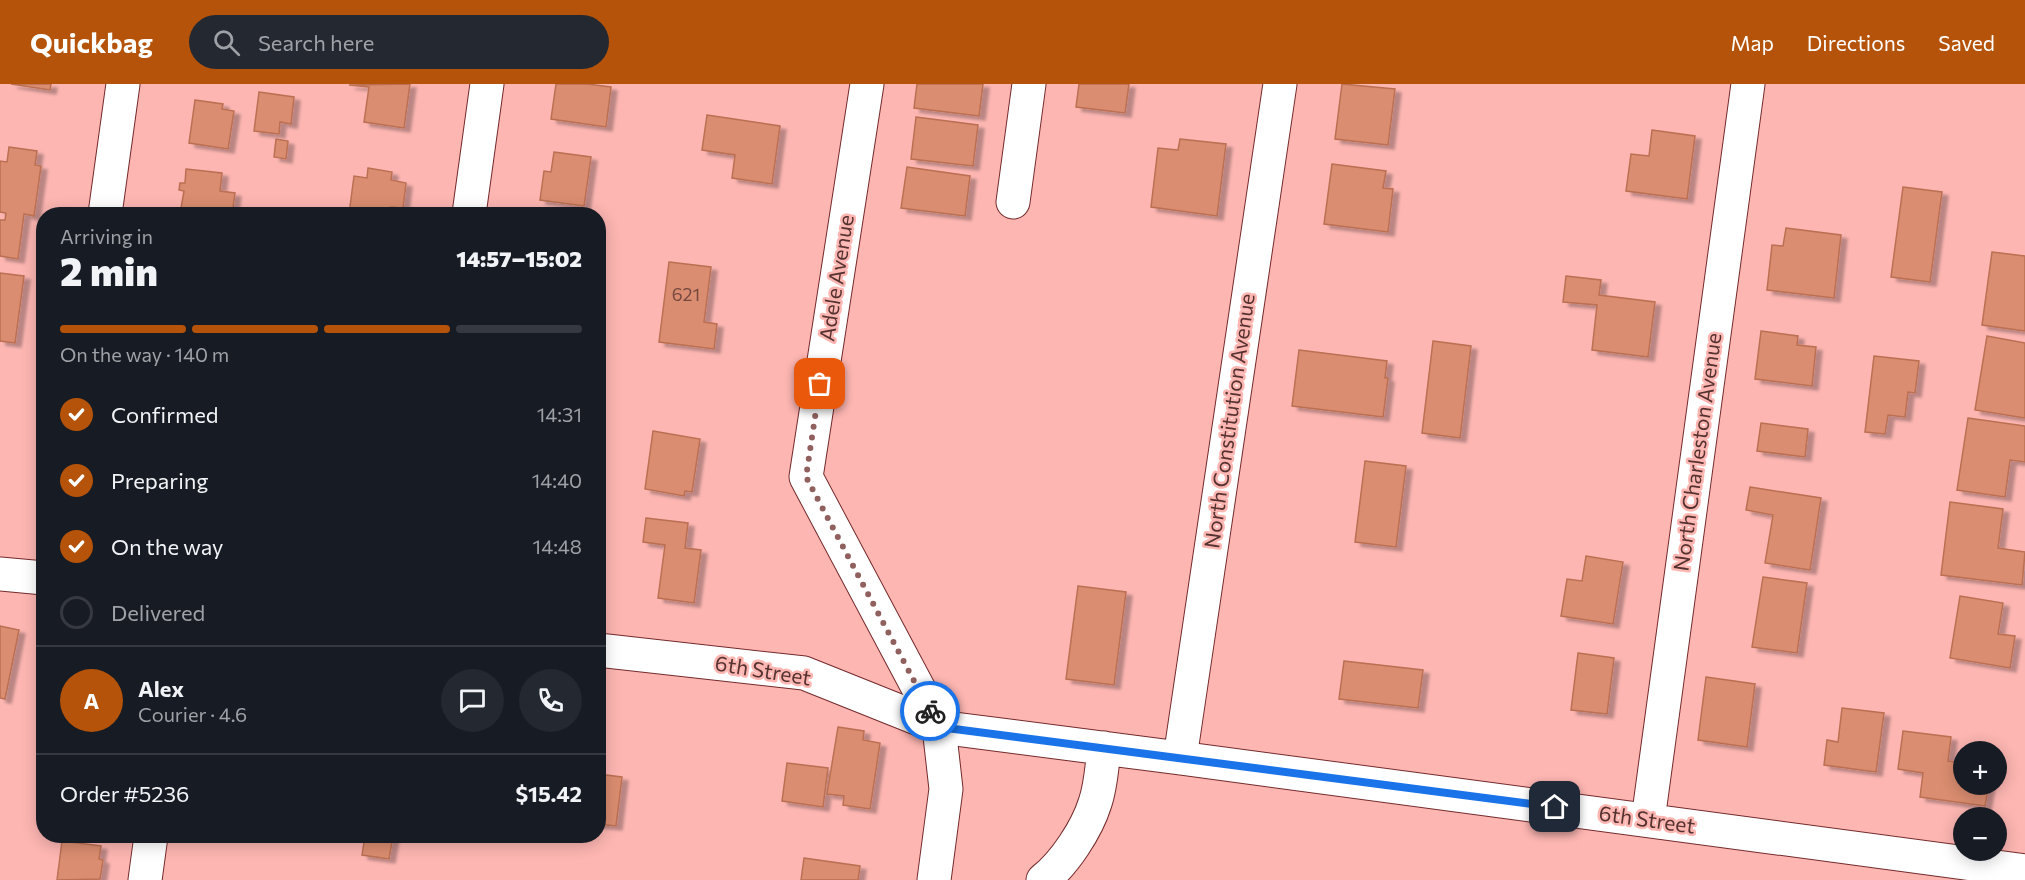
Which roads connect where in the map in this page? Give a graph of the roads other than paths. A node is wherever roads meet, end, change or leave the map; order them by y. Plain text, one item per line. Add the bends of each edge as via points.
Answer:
1 (123, 84) edge
2 (487, 84) edge
3 (867, 84) edge
4 (1029, 84) edge
5 (1280, 84) edge
6 (1748, 84) edge
7 (1013, 202) dead end
8 (106, 207) edge
9 (470, 207) edge
10 (0, 574) edge
11 (36, 577) edge
12 (606, 651) edge
13 (939, 727) junction
14 (1104, 748) junction
15 (1180, 758) junction
16 (1648, 820) junction
17 (150, 843) edge
18 (2025, 871) edge
19 (145, 880) edge
20 (934, 880) edge
21 (1043, 880) edge

1 - 8 street
2 - 9 street
3 - 13 street, Adele Avenue via 806,477
4 - 7 street
5 - 15 street, North Constitution Avenue
6 - 16 street, North Charleston Avenue
10 - 11 street
12 - 13 street, 6th Street via 804,673
13 - 14 street, 6th Street
13 - 20 street via 946,789
14 - 15 street, 6th Street
14 - 21 street via 1095,803 1086,823 1065,858
15 - 16 street, 6th Street
16 - 18 street, 6th Street
17 - 19 street

